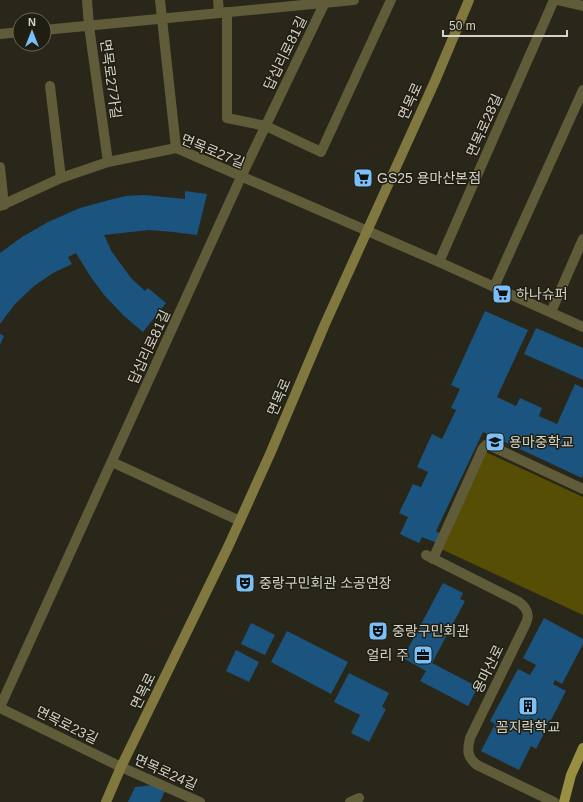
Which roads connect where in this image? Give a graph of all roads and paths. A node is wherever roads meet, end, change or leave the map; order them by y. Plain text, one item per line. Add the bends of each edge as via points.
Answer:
1 (87, 0) edge
2 (160, 0) edge
3 (218, 0) edge
4 (354, 0) edge
5 (390, 0) edge
6 (470, 0) edge
7 (554, 0) edge
8 (557, 0) edge
9 (325, 1) edge
10 (583, 6) edge
11 (223, 13) junction
12 (162, 19) junction
13 (89, 26) junction
14 (52, 29) edge
15 (12, 33) edge
16 (0, 34) edge
17 (50, 86) dead end
18 (583, 90) edge
19 (266, 126) junction
20 (176, 148) junction
21 (108, 162) junction
22 (0, 167) edge
23 (241, 177) junction
24 (61, 178) junction
25 (2, 205) edge
26 (367, 232) junction
27 (583, 239) edge
28 (439, 262) junction
29 (494, 287) junction
30 (551, 312) junction
31 (583, 327) edge
32 (112, 462) junction
33 (583, 489) edge
34 (240, 521) junction
35 (0, 708) edge
36 (583, 748) edge
37 (121, 767) junction
38 (106, 802) edge
39 (200, 802) edge
40 (554, 802) edge
41 (564, 802) edge

1 - 13 street, 면목로27가길
2 - 12 street
3 - 11 street
4 - 9 street
5 - 19 street via 321,152
6 - 26 street, 면목로
7 - 28 street, 면목로28길
8 - 10 street
9 - 11 street
9 - 19 street, 답십리로81길
11 - 12 street
11 - 19 street via 228,118
12 - 13 street
12 - 20 street
13 - 14 street
13 - 21 street, 면목로27가길
15 - 16 street
17 - 24 street
18 - 29 street
19 - 23 street, 답십리로81길
20 - 21 street, 면목로27길
20 - 23 street, 면목로27길
21 - 24 street, 면목로27길
22 - 25 street
23 - 26 street, 면목로27길
23 - 32 street, 답십리로81길
24 - 25 street, 면목로27길
26 - 28 street
26 - 34 street, 면목로
27 - 30 street
28 - 29 street
29 - 30 street
30 - 31 street
32 - 34 street
32 - 35 street, 답십리로81길
33 - 40 street, 용마산로 via 486,445 430,557 519,602 526,609 526,623 470,738 468,752 472,762 477,766
34 - 37 street, 면목로
35 - 37 street, 면목로23길
36 - 41 main road via 571,775
37 - 38 street, 면목로
37 - 39 street, 면목로24길

